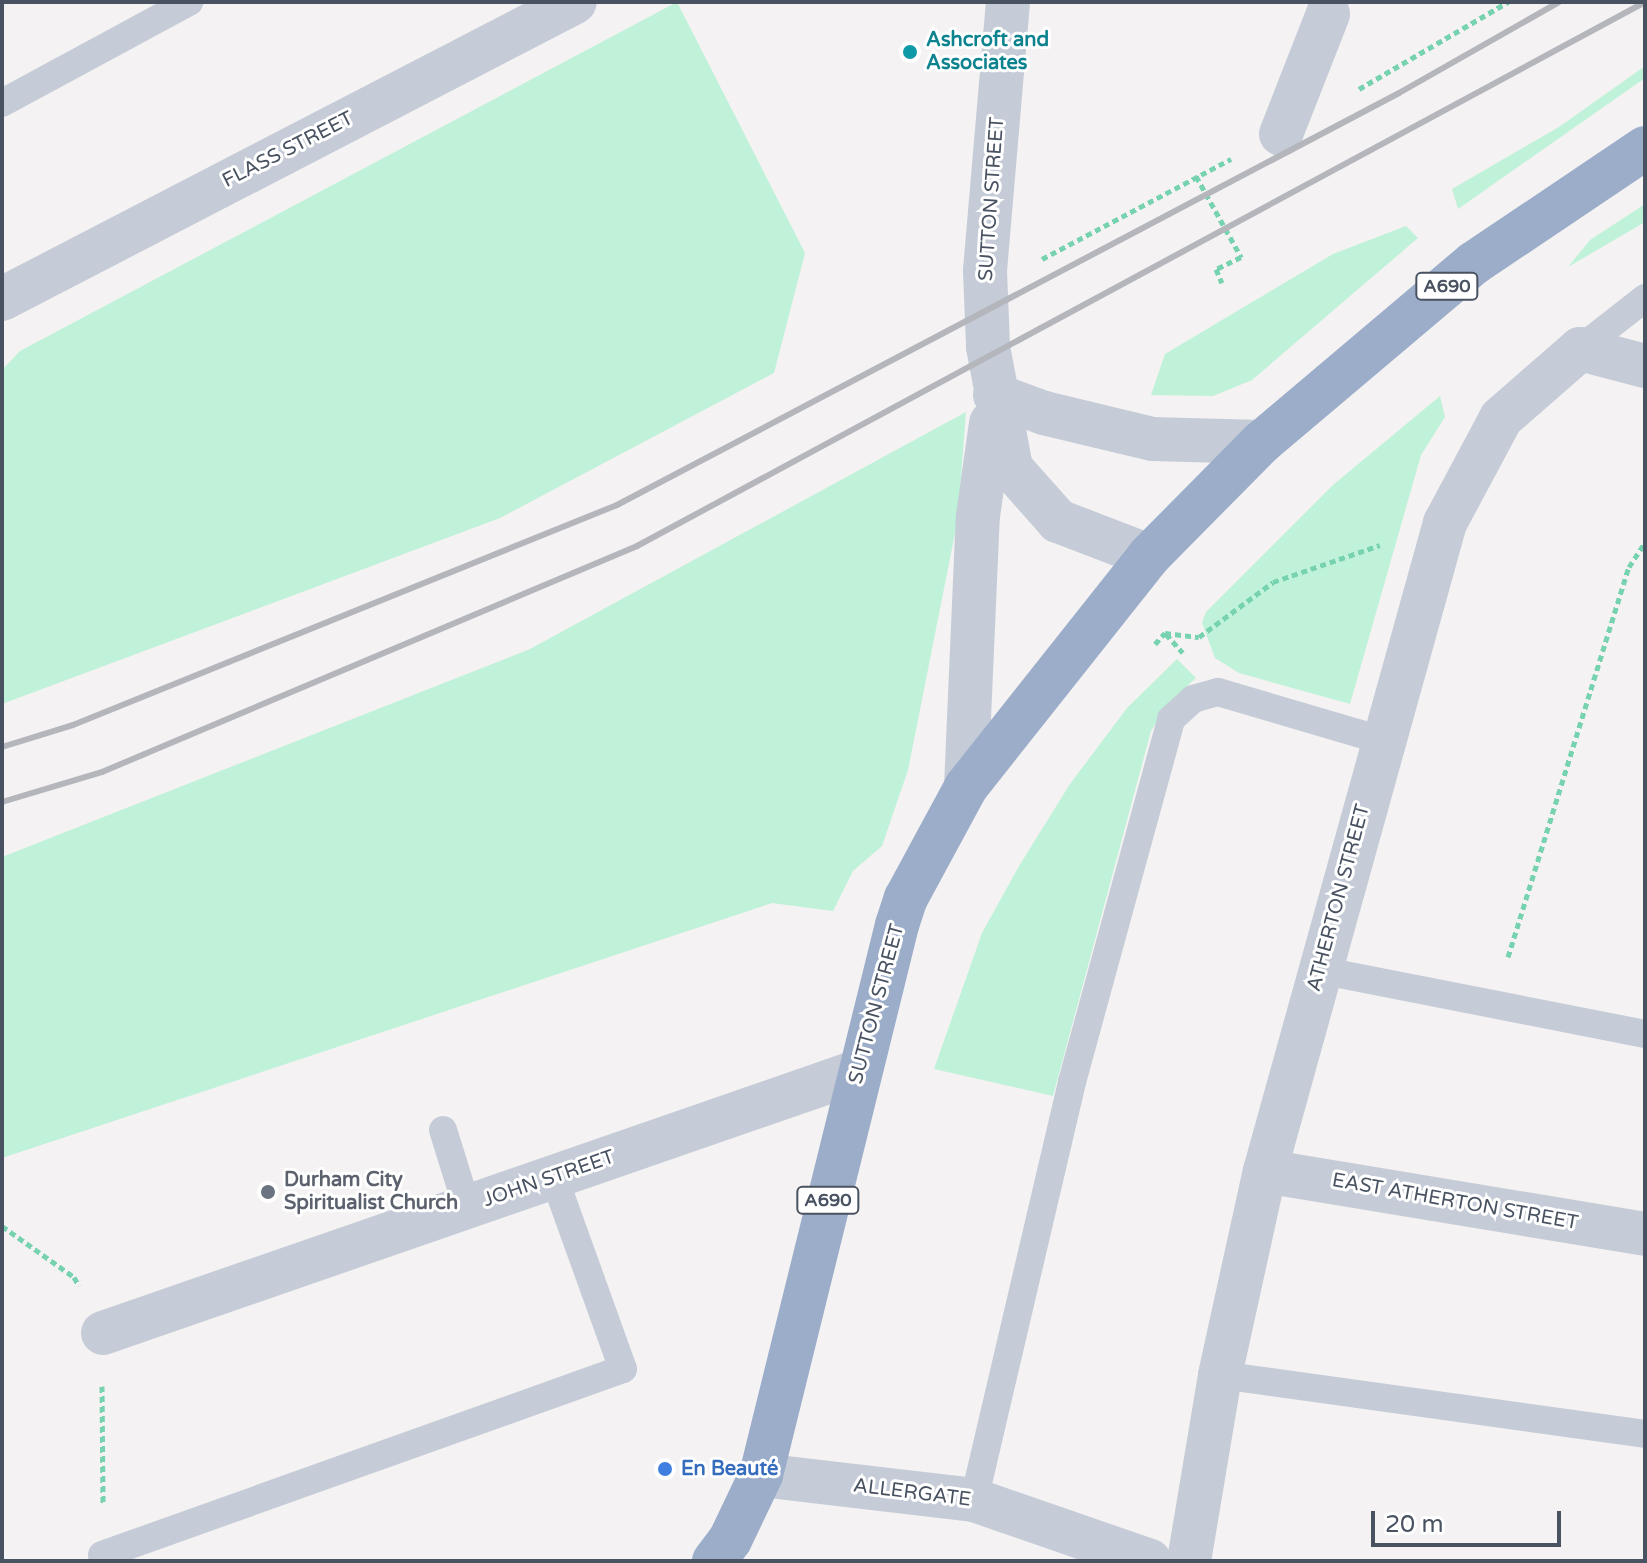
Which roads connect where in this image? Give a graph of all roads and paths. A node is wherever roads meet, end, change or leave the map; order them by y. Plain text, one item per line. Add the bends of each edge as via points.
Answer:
1 (189, 2) edge
2 (575, 2) edge
3 (1008, 2) edge
4 (1328, 14) dead end
5 (2, 103) edge
6 (1281, 134) dead end
7 (1645, 148) edge
8 (1196, 176) dead end
9 (1150, 200) dead end
10 (1052, 253) dead end
11 (1222, 283) dead end
12 (1645, 298) edge
13 (2, 299) edge
14 (1580, 349) junction
15 (1645, 366) edge
16 (995, 395) junction
17 (1262, 442) junction
18 (1445, 523) junction
19 (1645, 542) edge
20 (1149, 556) junction
21 (1165, 633) dead end
22 (1381, 740) junction
23 (966, 787) junction
24 (1319, 970) junction
25 (1493, 1004) junction
26 (1645, 1034) edge
27 (859, 1071) junction
28 (443, 1130) dead end
29 (1265, 1171) junction
30 (554, 1177) junction
31 (467, 1207) junction
32 (1645, 1234) edge
33 (103, 1333) dead end
34 (1220, 1375) junction
35 (1645, 1434) edge
36 (761, 1475) junction
37 (974, 1500) junction
38 (102, 1555) dead end
39 (714, 1561) edge
40 (1150, 1561) edge
41 (1189, 1561) edge

1 - 5 lane
2 - 13 street, FLASS STREET
3 - 16 street, SUTTON STREET via 985,271
4 - 6 street
7 - 17 highway, A690 via 1474,263
8 - 11 path via 1241,257 1216,269
9 - 10 path
12 - 14 lane
14 - 15 street
14 - 18 street, ATHERTON STREET via 1501,418
16 - 17 street via 1044,413 1152,439
16 - 20 street, SUTTON STREET via 1011,468 1058,521
16 - 23 street, SUTTON STREET via 978,516
17 - 20 highway, A690
18 - 21 path via 1273,582 1199,637
18 - 22 street, ATHERTON STREET
19 - 25 path via 1629,567
20 - 23 highway, A690
22 - 24 street, ATHERTON STREET
22 - 37 lane via 1218,692 1193,699 1171,719 1072,1082
23 - 27 highway, SUTTON STREET / A690 via 906,898
24 - 25 lane
24 - 29 street, ATHERTON STREET
25 - 26 lane
27 - 30 street, JOHN STREET
27 - 36 highway, SUTTON STREET / A690
28 - 31 lane
29 - 32 street, EAST ATHERTON STREET
29 - 34 street, ATHERTON STREET
30 - 31 street, JOHN STREET
30 - 38 lane via 623,1369
31 - 33 street, JOHN STREET
34 - 35 lane
34 - 41 street, ATHERTON STREET
36 - 37 street, ALLERGATE
36 - 39 highway, A690
37 - 40 street, ALLERGATE

